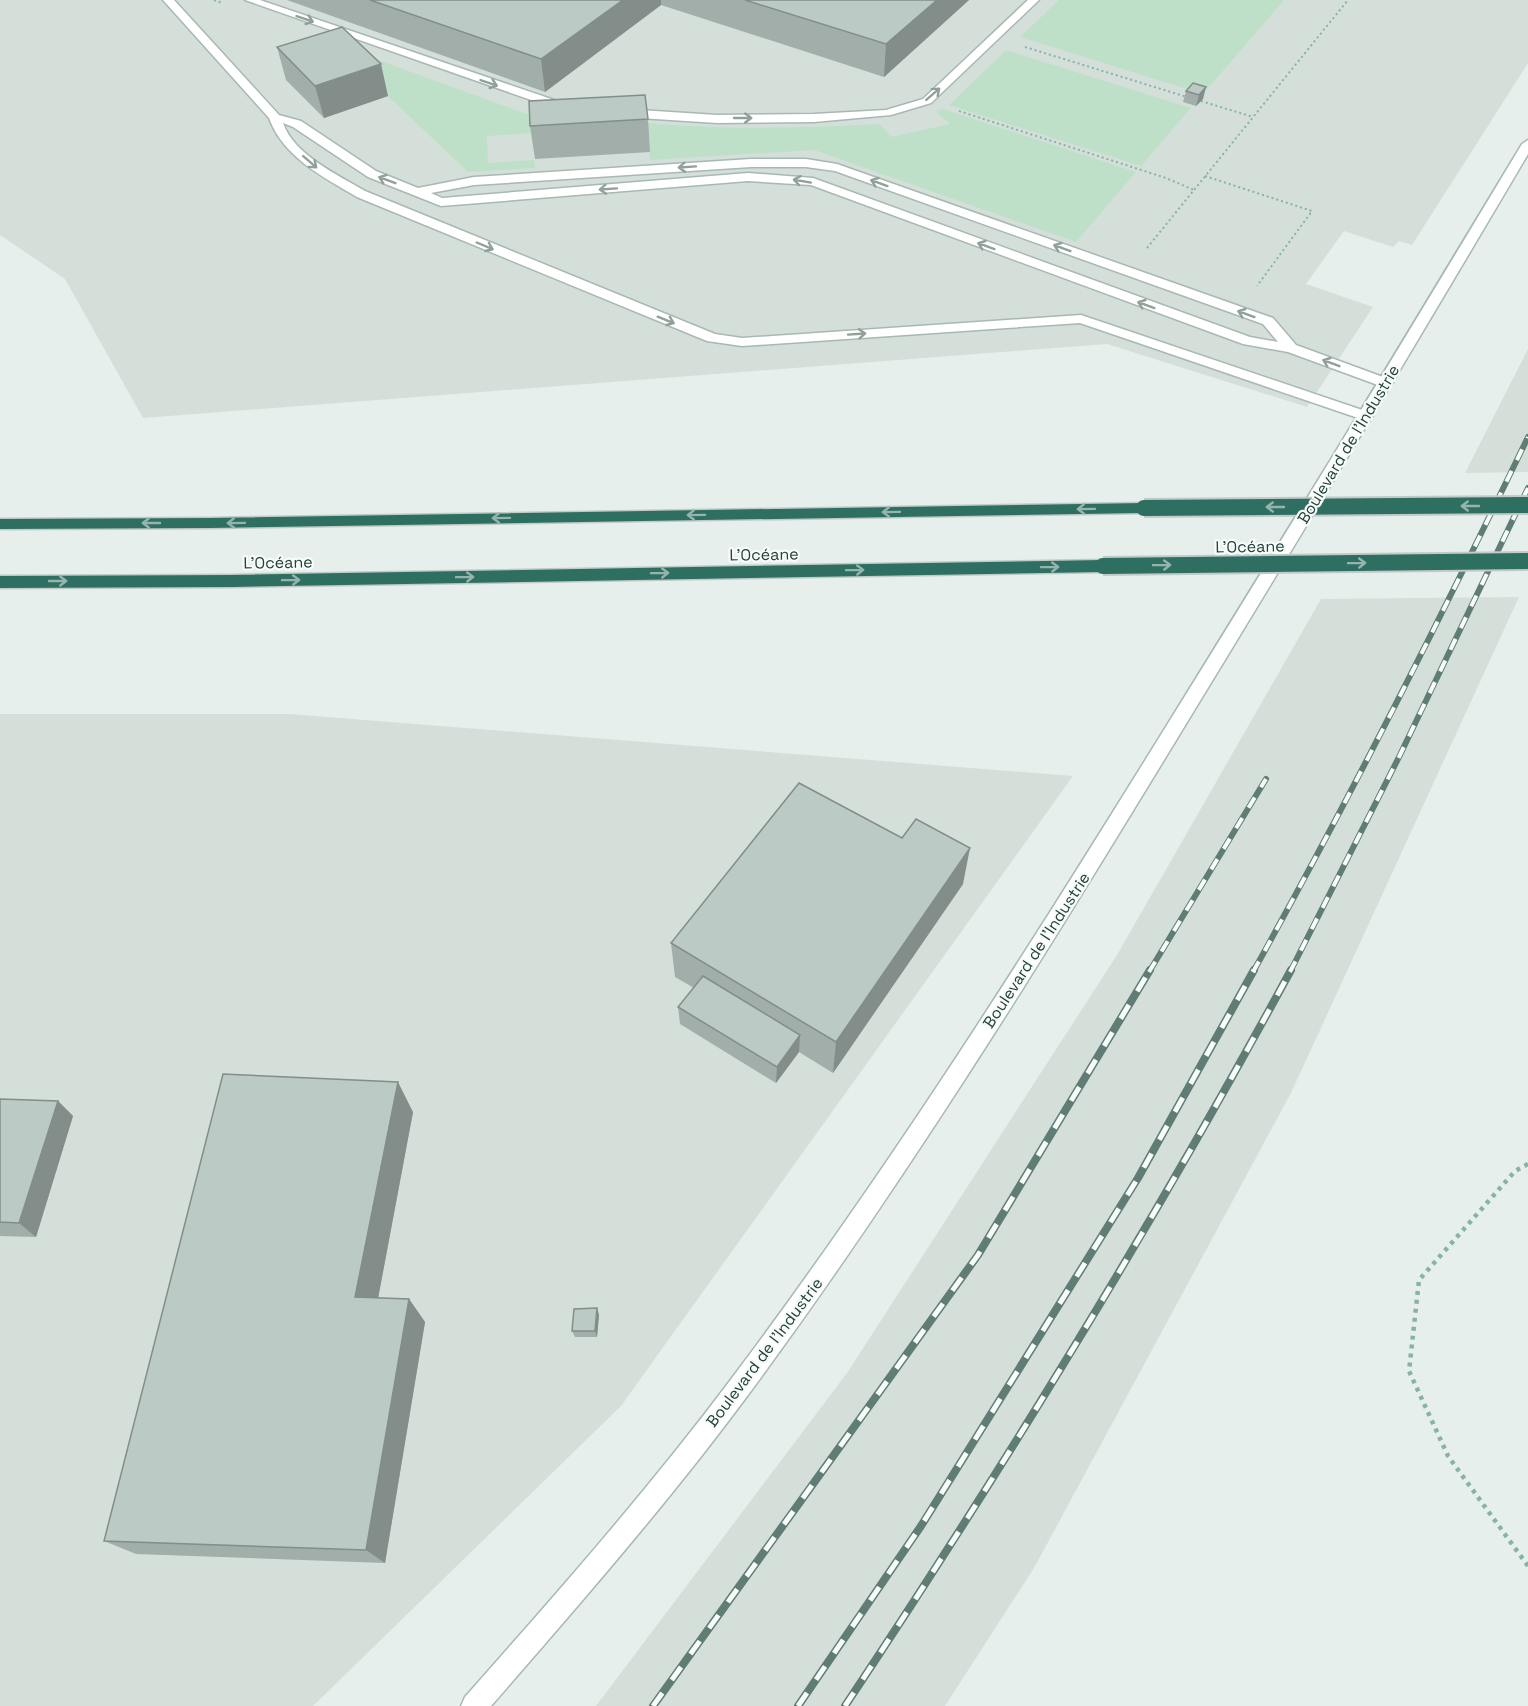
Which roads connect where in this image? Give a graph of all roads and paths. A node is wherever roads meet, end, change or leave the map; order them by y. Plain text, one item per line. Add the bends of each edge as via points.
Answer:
1 (168, 0) edge
2 (250, 0) edge
3 (1034, 0) edge
4 (1348, 0) edge
5 (994, 38) junction
6 (1188, 97) edge
7 (927, 101) junction
8 (1201, 101) edge
9 (576, 108) edge
10 (615, 112) edge
11 (275, 117) junction
12 (1253, 117) junction
13 (1528, 144) edge
14 (1205, 176) junction
15 (1194, 190) junction
16 (417, 192) junction
17 (441, 202) junction
18 (418, 218) junction
19 (1144, 251) dead end
20 (1254, 290) dead end
21 (1291, 348) junction
22 (1386, 383) junction
23 (1366, 416) junction
24 (1528, 506) edge
25 (0, 524) edge
26 (1528, 561) edge
27 (0, 582) edge
28 (1528, 1164) edge
29 (1528, 1566) edge
30 (474, 1706) edge

1 - 11 street
2 -> 9 street via 538,99
3 - 5 street
4 - 12 path
5 - 6 path
7 -> 5 street
10 -> 7 street via 717,119 814,118 886,113
7 - 15 path
8 - 12 path
16 -> 11 street via 372,174 297,124
11 -> 18 street via 281,134 313,166 361,194
12 - 14 path
13 - 22 street, Boulevard de l'Industrie
14 - 15 path
14 - 20 path via 1312,211
15 - 19 path
16 - 17 street
21 -> 16 street via 1268,321 822,165 751,163 474,181
17 - 18 street
21 -> 17 street via 1248,341 813,182 748,177
18 -> 23 street via 712,338 742,342 1081,319
22 -> 21 street
22 - 23 street, Boulevard de l'Industrie
23 - 30 street, Boulevard de l'Industrie via 1043,942 856,1226 730,1400 590,1574
24 -> 25 highway, bridge
27 -> 26 highway, L’Océane, bridge
28 - 29 path via 1515,1171 1419,1280 1409,1371 1448,1456

